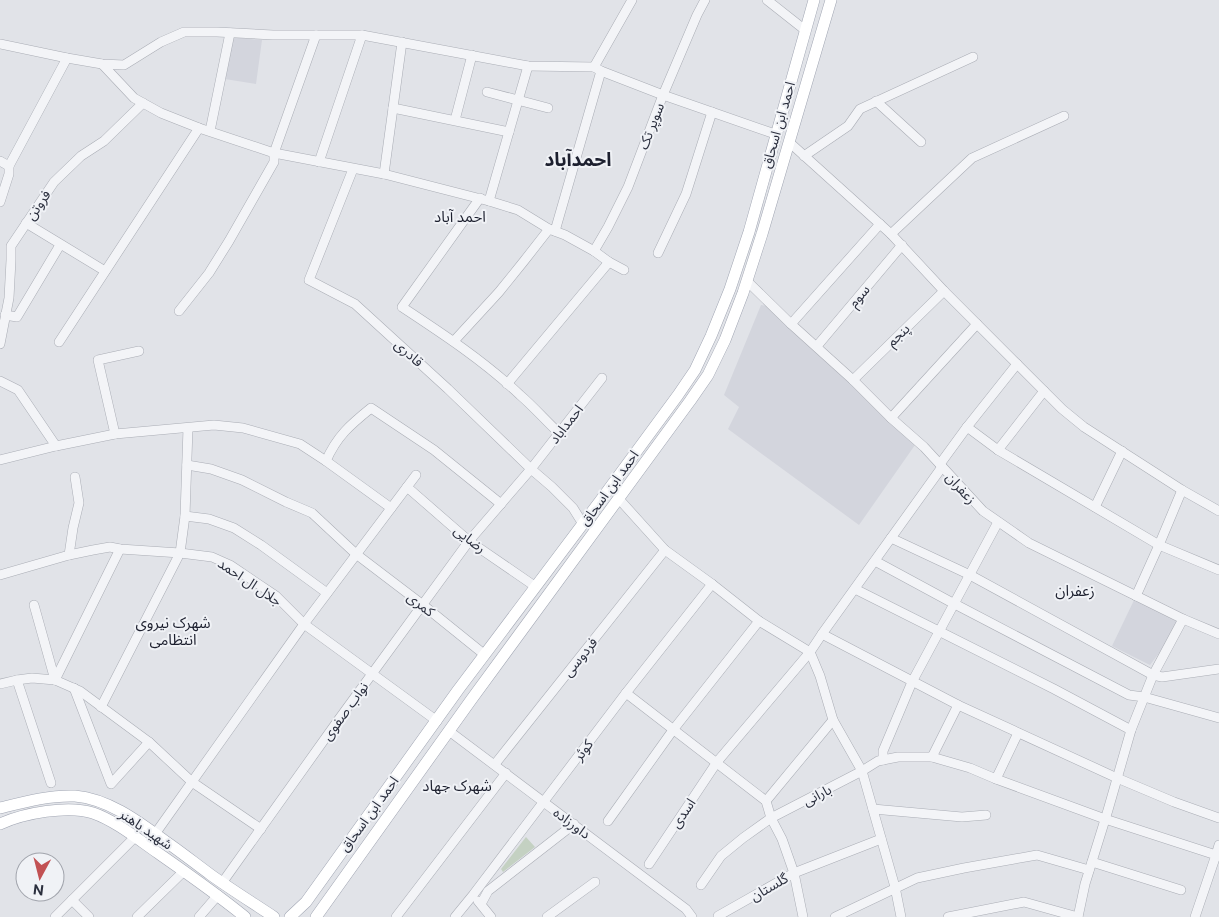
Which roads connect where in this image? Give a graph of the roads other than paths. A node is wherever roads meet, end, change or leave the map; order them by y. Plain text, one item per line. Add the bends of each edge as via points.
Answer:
1 (632, 0) edge
2 (705, 0) edge
3 (767, 0) edge
4 (814, 0) edge
5 (831, 0) edge
6 (805, 30) junction
7 (230, 33) junction
8 (316, 35) junction
9 (362, 35) junction
10 (402, 42) junction
11 (0, 44) edge
12 (472, 55) junction
13 (974, 57) dead end
14 (67, 58) junction
15 (102, 64) junction
16 (528, 66) junction
17 (597, 69) junction
18 (487, 92) dead end
19 (663, 95) junction
20 (518, 100) junction
21 (876, 101) junction
22 (143, 103) junction
23 (393, 108) junction
24 (548, 108) dead end
25 (712, 112) junction
26 (1064, 116) dead end
27 (455, 120) junction
28 (199, 128) junction
29 (210, 131) junction
30 (509, 132) junction
31 (775, 134) junction
32 (789, 142) junction
33 (921, 142) dead end
34 (274, 153) junction
35 (804, 156) junction
36 (0, 161) edge
37 (319, 162) junction
38 (9, 166) junction
39 (353, 169) junction
40 (384, 174) junction
41 (485, 199) junction
42 (0, 202) edge
43 (26, 223) junction
44 (880, 224) junction
45 (552, 230) junction
46 (891, 234) junction
47 (60, 245) junction
48 (902, 245) junction
49 (594, 251) junction
50 (658, 253) dead end
51 (609, 262) junction
52 (624, 270) dead end
53 (105, 271) junction
54 (747, 281) junction
55 (944, 290) junction
56 (179, 311) dead end
57 (5, 315) junction
58 (792, 324) junction
59 (977, 324) junction
60 (454, 341) junction
61 (58, 342) dead end
62 (0, 344) edge
63 (817, 346) junction
64 (139, 351) dead end
65 (1017, 364) junction
66 (602, 378) dead end
67 (853, 380) junction
68 (0, 381) edge
69 (507, 384) junction
70 (1044, 391) junction
71 (891, 418) junction
72 (967, 427) junction
73 (188, 428) junction
74 (559, 433) junction
75 (116, 434) junction
76 (56, 446) junction
77 (998, 450) junction
78 (1122, 451) junction
79 (0, 460) edge
80 (326, 460) junction
81 (187, 465) junction
82 (941, 465) junction
83 (531, 469) junction
84 (416, 475) dead end
85 (75, 477) dead end
86 (407, 487) junction
87 (1182, 490) junction
88 (600, 500) junction
89 (501, 504) junction
90 (615, 504) junction
91 (1095, 507) junction
92 (391, 508) junction
93 (1219, 511) edge
94 (185, 516) junction
95 (998, 522) junction
96 (583, 524) junction
97 (593, 534) junction
98 (891, 538) junction
99 (469, 540) junction
100 (1159, 545) junction
101 (120, 549) junction
102 (665, 550) junction
103 (180, 553) junction
104 (356, 554) junction
105 (69, 555) junction
106 (875, 561) junction
107 (1219, 570) edge
108 (0, 575) edge
109 (970, 575) junction
110 (712, 584) junction
111 (536, 587) junction
112 (854, 589) junction
113 (327, 593) junction
114 (1136, 596) junction
115 (954, 604) junction
116 (34, 605) dead end
117 (423, 605) junction
118 (1183, 619) junction
119 (759, 621) junction
120 (304, 624) junction
121 (939, 632) junction
122 (822, 634) junction
123 (1219, 634) edge
124 (810, 652) junction
125 (485, 655) junction
126 (1219, 669) edge
127 (372, 674) junction
128 (1153, 675) junction
129 (17, 680) junction
130 (55, 680) junction
131 (912, 682) junction
132 (0, 684) edge
133 (74, 688) junction
134 (626, 693) junction
135 (1144, 697) junction
136 (958, 705) junction
137 (101, 707) junction
138 (1219, 718) edge
139 (834, 720) junction
140 (436, 721) junction
141 (673, 730) junction
142 (1131, 730) junction
143 (449, 731) junction
144 (1018, 733) junction
145 (149, 742) junction
146 (932, 758) junction
147 (883, 760) junction
148 (717, 762) junction
149 (494, 764) junction
150 (862, 771) junction
151 (506, 773) junction
152 (1117, 778) junction
153 (996, 779) junction
154 (192, 782) junction
155 (51, 783) dead end
156 (766, 801) junction
157 (544, 802) junction
158 (0, 808) edge
159 (873, 809) junction
160 (986, 815) dead end
161 (771, 818) junction
162 (1219, 818) edge
163 (1105, 819) junction
164 (608, 820) dead end
165 (0, 824) edge
166 (141, 824) junction
167 (574, 824) junction
168 (261, 829) junction
169 (134, 836) junction
170 (159, 836) junction
171 (881, 839) junction
172 (1219, 845) edge
173 (152, 849) junction
174 (1218, 856) edge
175 (649, 864) dead end
176 (1090, 866) junction
177 (184, 871) junction
178 (794, 873) junction
179 (595, 882) dead end
180 (222, 883) junction
181 (700, 885) dead end
182 (896, 887) junction
183 (1181, 890) dead end
184 (218, 895) junction
185 (473, 895) junction
186 (72, 900) junction
187 (480, 904) junction
188 (718, 916) edge
189 (55, 917) edge
190 (89, 917) edge
191 (137, 917) edge
192 (199, 917) edge
193 (244, 917) edge
194 (274, 917) edge
195 (290, 917) edge
196 (316, 917) edge
197 (396, 917) edge
198 (455, 917) edge
199 (491, 917) edge
200 (548, 917) edge
201 (692, 917) edge
202 (803, 917) edge
203 (835, 917) edge
204 (901, 917) edge
205 (948, 917) edge
206 (1078, 917) edge
207 (1195, 917) edge

1 - 17 street
2 - 19 street, سوپر تک
3 - 6 street
4 - 6 main road, احمد ابن اسحاق
5 - 32 main road, احمد ابن اسحاق
6 - 31 main road, احمد ابن اسحاق
7 - 8 street
7 - 15 street via 184,32 124,65
7 - 29 street
8 - 9 street
8 - 34 street
9 - 10 street
9 - 37 street
10 - 12 street
10 - 23 street
11 - 14 street
12 - 16 street
12 - 27 street
13 - 21 street
14 - 15 street
14 - 38 street
15 - 22 street via 134,98
16 - 17 street
16 - 20 street
17 - 19 street
17 - 45 street
18 - 20 street
19 - 25 street
19 - 49 street, سوپر تک via 628,187
20 - 24 street
20 - 30 street
21 - 33 street
21 - 35 street via 860,108 848,126
22 - 28 street
22 - 43 street, فروتن via 104,141 81,156 54,182
23 - 27 street
23 - 40 street
25 - 31 street
25 - 50 street via 686,194
26 - 46 street via 972,158
27 - 30 street
28 - 29 street
28 - 53 street
29 - 34 street
30 - 41 street
31 - 88 main road, احمد ابن اسحاق via 730,289 695,370
32 - 35 street
32 - 54 main road, احمد ابن اسحاق
34 - 37 street
34 - 56 street via 274,162 229,241
35 - 44 street
36 - 38 street
37 - 39 street
38 - 42 street
39 - 40 street
39 - 83 street, قادری via 309,280 355,304
40 - 41 street
41 - 45 street via 518,210
41 - 60 street via 402,307
43 - 47 street
43 - 57 street, فروتن via 11,246 9,298
44 - 46 street
44 - 58 street
45 - 49 street
45 - 60 street
46 - 48 street
47 - 53 street
47 - 57 street via 17,317
48 - 55 street
48 - 63 street, سوم
49 - 51 street
51 - 52 street
51 - 69 street
53 - 61 street
54 - 58 street, زعفران
54 - 90 main road, احمد ابن اسحاق via 708,375
55 - 59 street
55 - 67 street, پنجم
57 - 62 street, فروتن
58 - 63 street, زعفران
59 - 65 street
59 - 71 street
60 - 69 street
63 - 67 street, زعفران
64 - 75 street via 98,360
65 - 70 street
65 - 72 street, اسدی
66 - 74 street, احمداباد
67 - 71 street, زعفران
68 - 76 street via 18,390
69 - 74 street
70 - 77 street
70 - 78 street via 1084,427
71 - 82 street, زعفران
72 - 77 street
72 - 82 street, اسدی
73 - 75 street
73 - 80 street via 243,428 300,444
73 - 81 street
74 - 83 street, احمداباد
75 - 76 street
76 - 79 street
77 - 91 street
78 - 87 street
78 - 91 street
80 - 89 street via 348,427 371,408 434,450
80 - 92 street
81 - 94 street
81 - 104 street, کمری via 242,480 312,513
82 - 95 street, زعفران via 983,512
82 - 98 street, اسدی
83 - 89 street, احمداباد
83 - 96 street, قادری via 559,494
84 - 86 street
85 - 105 street via 79,503
86 - 92 street
86 - 99 street, رضایی
87 - 93 street
87 - 100 street
88 - 90 main road via 600,506 607,510
88 - 96 main road, احمد ابن اسحاق
89 - 99 street, نواب صفوی
90 - 97 main road, احمد ابن اسحاق
90 - 102 street
91 - 100 street
92 - 104 street
94 - 103 street
94 - 113 street via 209,519 234,528
95 - 109 street
95 - 114 street, زعفران via 1029,543
96 - 97 main road via 592,524
96 - 111 main road, احمد ابن اسحاق
97 - 143 main road, احمد ابن اسحاق
98 - 106 street, اسدی
98 - 109 street
99 - 111 street, رضایی
99 - 117 street, نواب صفوی
100 - 107 street
100 - 114 street
101 - 103 street, جلال ال احمد
101 - 105 street, جلال ال احمد via 110,547
101 - 130 street
102 - 110 street
102 - 149 street, فردوسی
103 - 120 street, جلال ال احمد via 212,557 230,565 276,596
103 - 137 street
104 - 113 street
104 - 117 street, کمری
105 - 108 street, جلال ال احمد
106 - 112 street, اسدی
106 - 115 street
109 - 115 street
109 - 128 street
110 - 119 street
110 - 134 street, کوثر
111 - 125 main road, احمد ابن اسحاق
112 - 121 street
112 - 122 street, اسدی
113 - 120 street
114 - 118 street, زعفران
115 - 121 street
115 - 135 street via 1129,695
116 - 130 street
117 - 125 street, کمری
117 - 127 street, نواب صفوی
118 - 123 street, زعفران
118 - 128 street
119 - 124 street
119 - 141 street
120 - 127 street, جلال ال احمد
120 - 154 street
121 - 131 street
121 - 142 street
122 - 124 street, اسدی
122 - 131 street
124 - 139 street
124 - 148 street, اسدی
125 - 140 main road, احمد ابن اسحاق
126 - 128 street via 1162,677
127 - 140 street, جلال ال احمد
127 - 168 street, نواب صفوی
128 - 135 street
129 - 130 street
129 - 132 street
129 - 155 street
130 - 133 street
131 - 136 street
131 - 147 street via 884,750
133 - 137 street
133 - 145 street via 111,784
134 - 141 street
134 - 157 street, کوثر
135 - 138 street
135 - 142 street
136 - 144 street
136 - 146 street
137 - 145 street
139 - 150 street
139 - 156 street
140 - 195 main road, احمد ابن اسحاق via 306,902
141 - 148 street
141 - 164 street
142 - 152 street
143 - 149 street, داورزاده
143 - 196 main road, احمد ابن اسحاق
144 - 152 street
144 - 153 street
145 - 154 street
146 - 147 street
146 - 153 street
147 - 150 street, بارانی
148 - 156 street
148 - 175 street, اسدی
149 - 151 street, داورزاده
150 - 159 street
150 - 161 street, بارانی
151 - 157 street, داورزاده
151 - 197 street
152 - 162 street
152 - 163 street
153 - 163 street
154 - 168 street
154 - 170 street
156 - 161 street
157 - 167 street, داورزاده
157 - 185 street, کوثر
158 - 166 main road, شهید باهنر via 56,796 76,796 115,808
159 - 160 street via 962,817
159 - 171 street
161 - 178 street
161 - 181 street, بارانی via 721,856
163 - 174 street
163 - 176 street
165 - 169 main road, شهید باهنر via 30,815 77,810 94,813
166 - 169 main road via 141,831
166 - 170 main road, شهید باهنر
167 - 187 street via 488,891
167 - 201 street, داورزاده via 686,909
168 - 180 street, نواب صفوی
169 - 173 main road, شهید باهنر
169 - 186 street
170 - 173 main road
170 - 180 main road, شهید باهنر
171 - 178 street, گلستان
171 - 182 street
172 - 174 street
173 - 177 main road, شهید باهنر
174 - 207 street
176 - 182 street via 1037,855 917,878
176 - 183 street
176 - 206 street
177 - 184 main road, شهید باهنر
177 - 191 street
178 - 188 street, گلستان
178 - 202 street
179 - 200 street
180 - 194 main road, شهید باهنر
182 - 203 street
182 - 204 street
184 - 192 street
184 - 193 main road, شهید باهنر
185 - 187 street
185 - 198 street, کوثر
186 - 189 street
186 - 190 street
187 - 199 street
205 - 206 street via 1024,902

